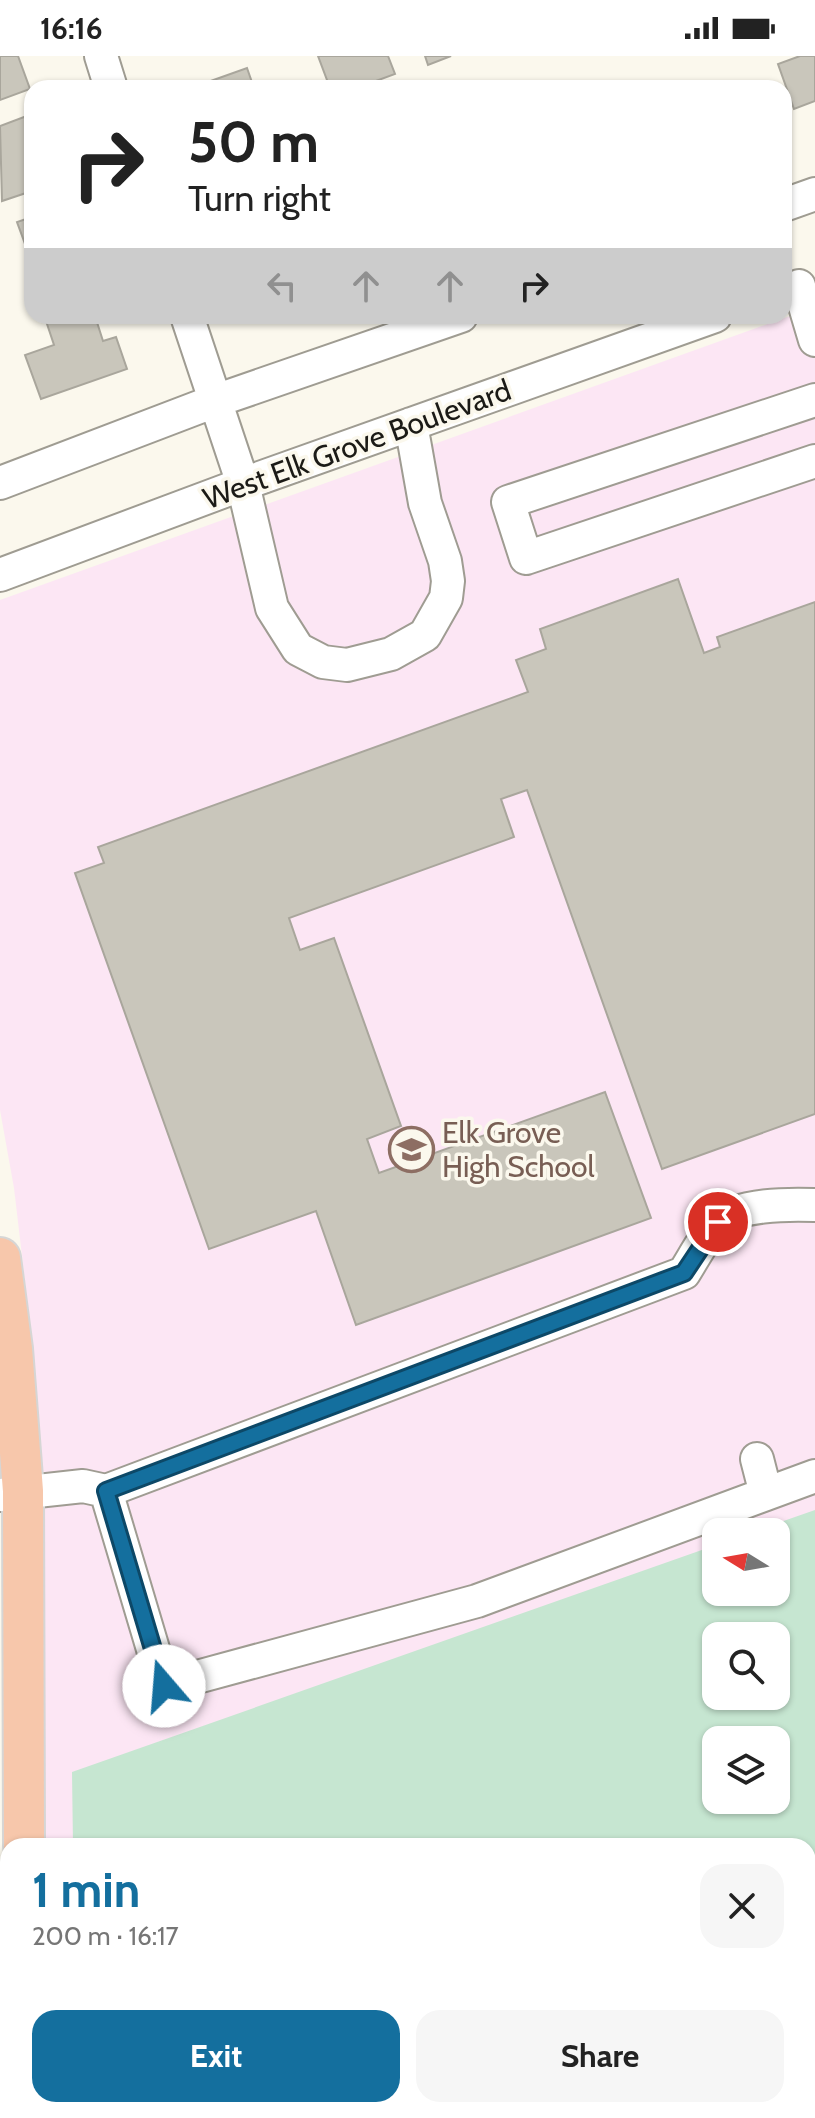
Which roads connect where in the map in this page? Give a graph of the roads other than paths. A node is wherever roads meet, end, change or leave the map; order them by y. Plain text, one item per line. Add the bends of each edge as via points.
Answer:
1 (101, 56) edge
2 (108, 80) edge
3 (815, 194) edge
4 (792, 202) edge
5 (799, 286) edge
6 (190, 324) edge
7 (438, 324) edge
8 (692, 324) edge
9 (815, 340) edge
10 (815, 400) edge
11 (215, 401) junction
12 (411, 424) junction
13 (815, 461) edge
14 (0, 483) edge
15 (243, 484) junction
16 (0, 575) edge
17 (815, 1205) edge
18 (0, 1258) edge
19 (757, 1459) dead end
20 (815, 1476) edge
21 (106, 1491) junction
22 (12, 1493) edge
23 (766, 1494) junction
24 (24, 1838) edge

1 - 2 street
3 - 4 street
5 - 9 street
6 - 11 street
7 - 11 street
8 - 12 street, West Elk Grove Boulevard
10 - 13 street via 508,502 526,558
11 - 14 street
11 - 15 street
12 - 15 street, West Elk Grove Boulevard
12 - 15 street via 425,503 448,581 446,598 425,635 391,654 347,665 323,662 298,649 272,608
15 - 16 street, West Elk Grove Boulevard
17 - 21 street via 778,1203 718,1222 684,1273
18 - 22 main road via 12,1349
19 - 23 street
20 - 23 street
21 - 22 street via 83,1486
21 - 23 street via 164,1686 477,1601
22 - 24 main road

